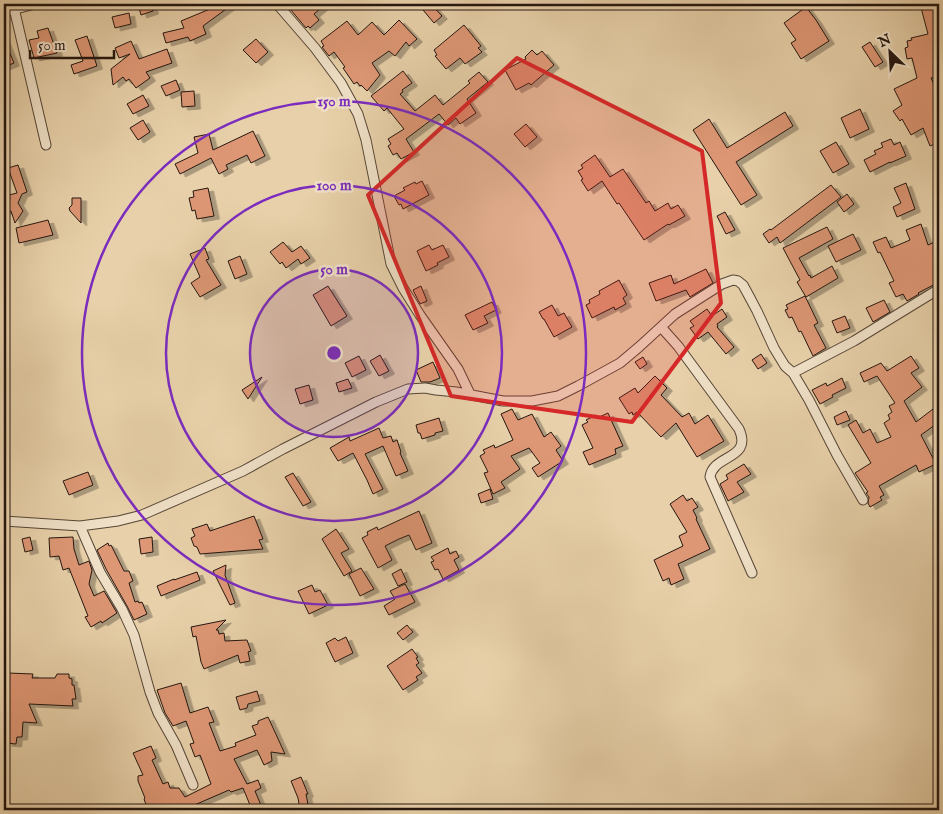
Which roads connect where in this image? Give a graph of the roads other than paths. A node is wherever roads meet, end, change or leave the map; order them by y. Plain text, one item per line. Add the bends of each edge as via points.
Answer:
1 (30, 4) edge
2 (277, 4) edge
3 (9, 10) edge
4 (46, 145) dead end
5 (939, 289) edge
6 (661, 327) junction
7 (793, 373) junction
8 (470, 394) junction
9 (863, 500) dead end
10 (4, 521) edge
11 (80, 526) junction
12 (752, 574) dead end
13 (193, 785) dead end

1 - 3 street
2 - 8 street via 341,83 358,114 391,264 420,316 458,368
3 - 4 street
5 - 7 street via 854,341
6 - 7 street via 675,314 722,284 738,281 757,310 774,348
6 - 8 street via 620,363 558,396 532,402 503,401
6 - 12 street via 742,436 739,450 716,464 710,477
7 - 9 street
8 - 11 street via 408,389 376,402 244,471 142,515
10 - 11 street
11 - 13 street via 134,636 158,713

